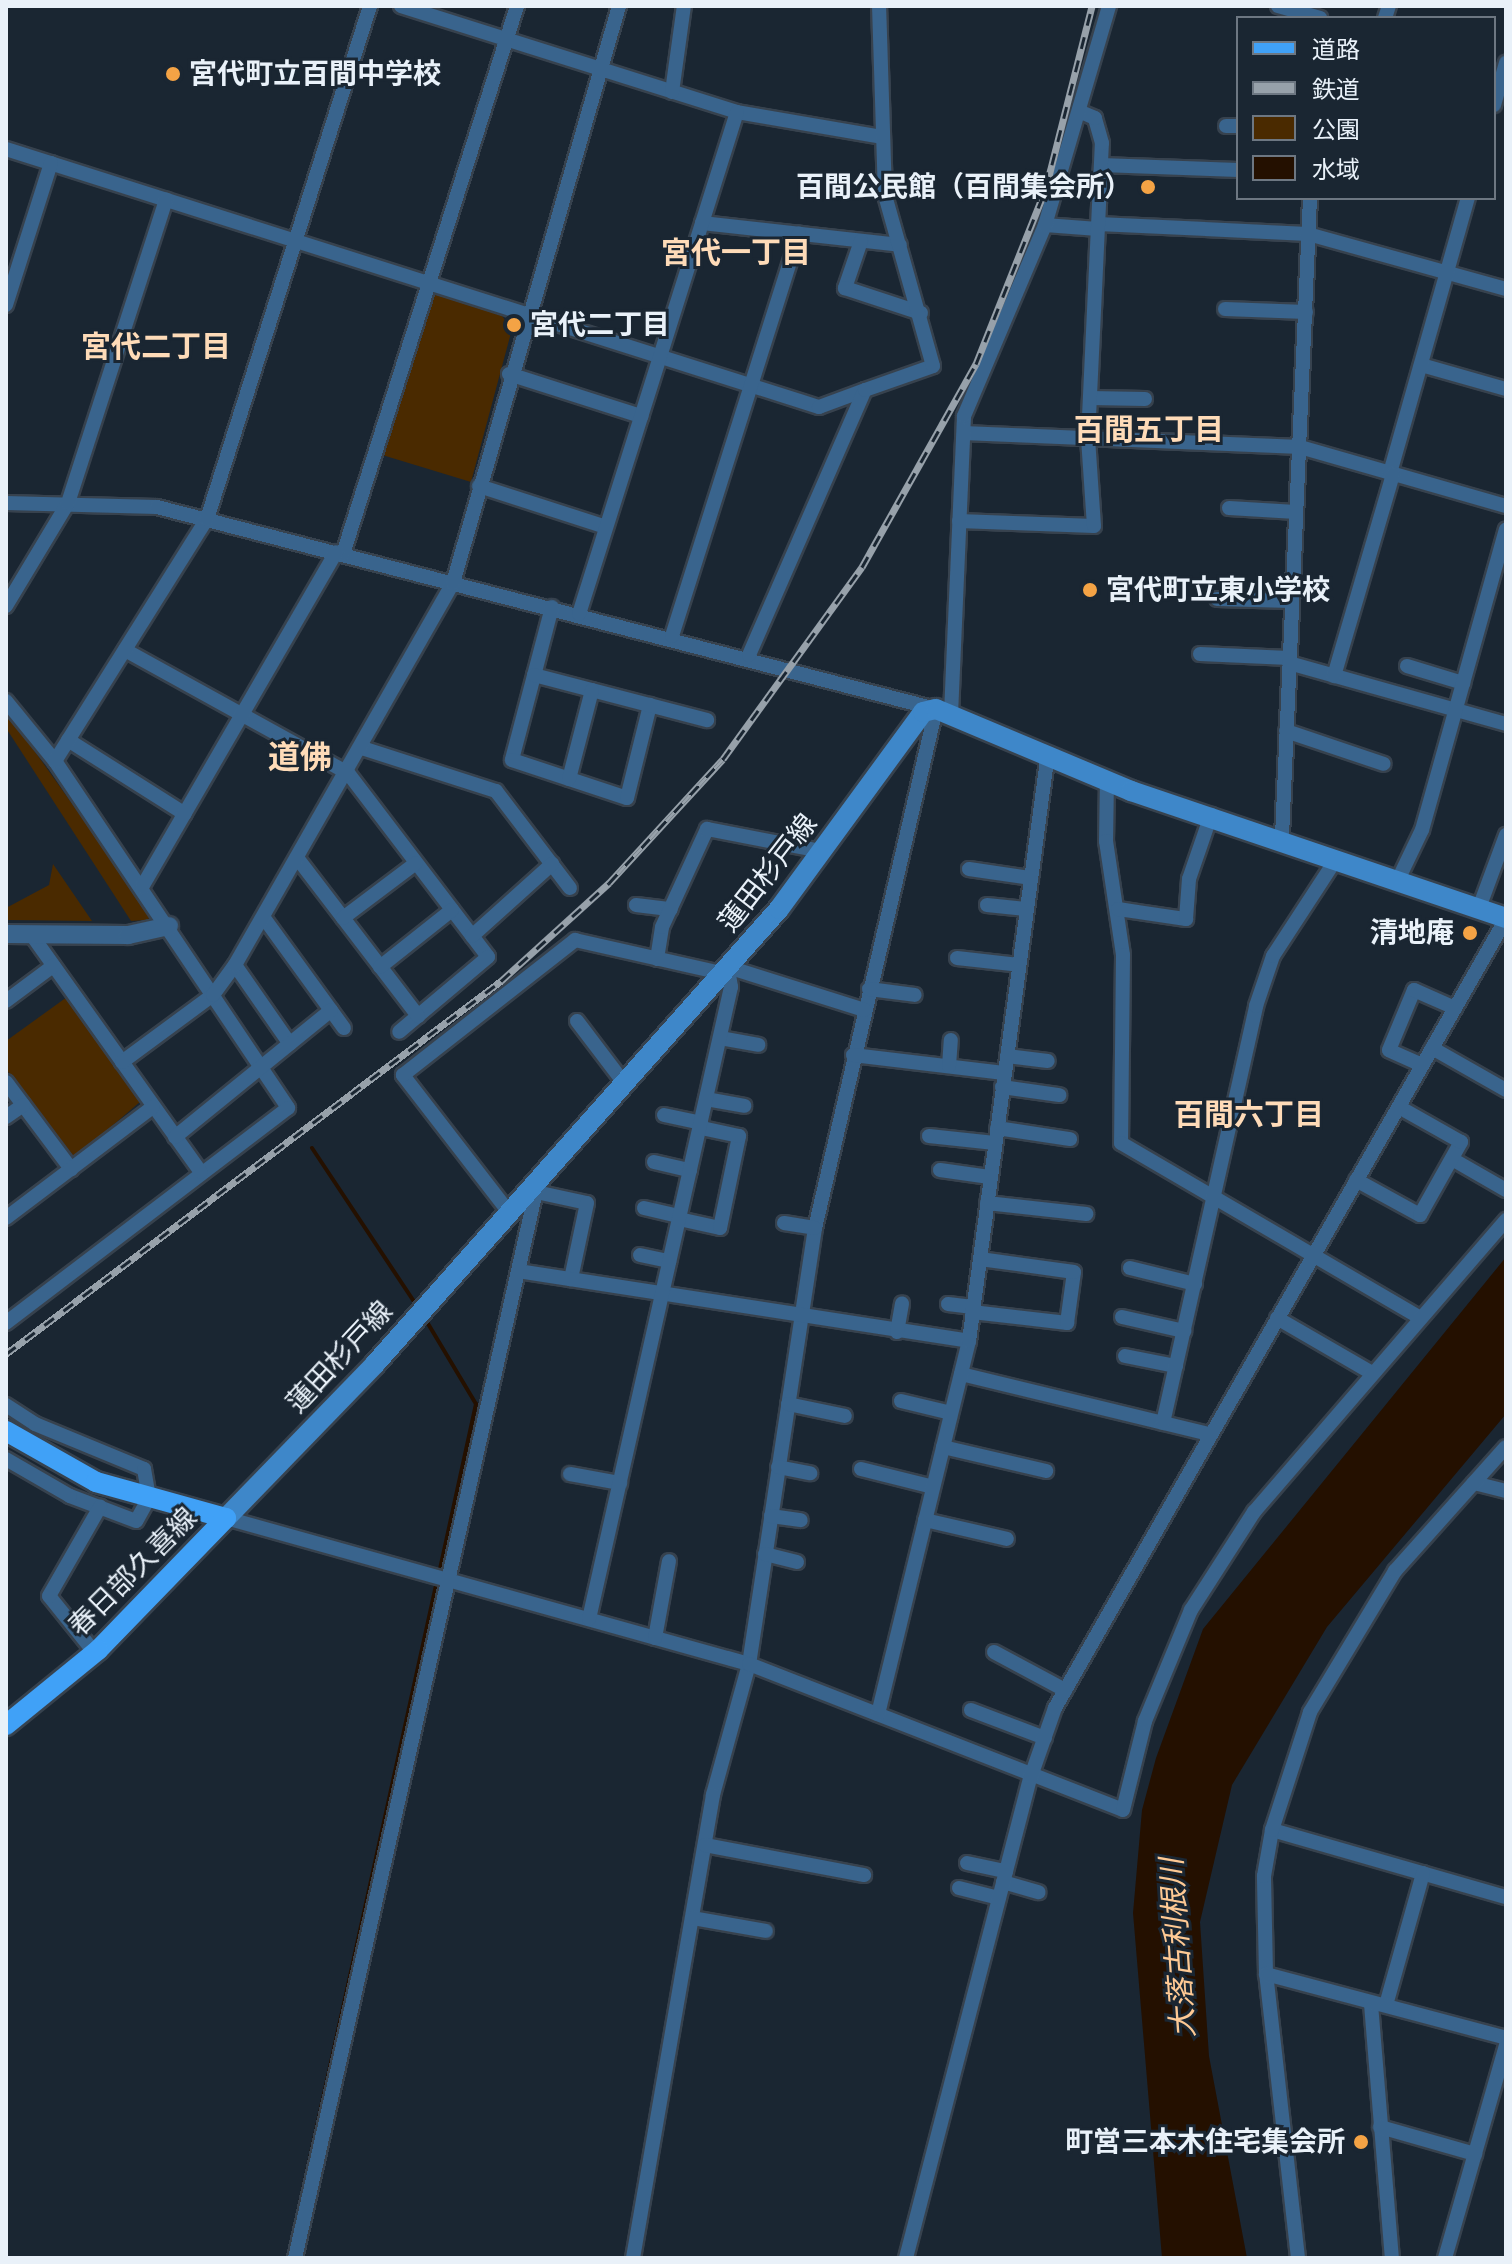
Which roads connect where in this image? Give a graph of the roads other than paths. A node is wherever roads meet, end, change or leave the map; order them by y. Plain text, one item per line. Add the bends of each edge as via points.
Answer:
1 (370, 6) edge
2 (401, 6) edge
3 (517, 6) edge
4 (619, 6) edge
5 (684, 6) edge
6 (879, 6) edge
7 (1109, 6) edge
8 (1278, 6) edge
9 (1314, 16) edge
10 (506, 40) junction
11 (1502, 68) edge
12 (599, 69) junction
13 (672, 92) junction
14 (1496, 96) edge
15 (737, 112) junction
16 (1083, 113) junction
17 (882, 137) junction
18 (6, 149) edge
19 (51, 163) junction
20 (1101, 165) junction
21 (1236, 170) edge
22 (166, 199) junction
23 (1310, 200) edge
24 (1467, 200) edge
25 (702, 223) junction
26 (1045, 225) junction
27 (1098, 226) junction
28 (799, 234) junction
29 (1308, 234) junction
30 (295, 240) junction
31 (861, 241) junction
32 (900, 245) junction
33 (1447, 273) junction
34 (10, 280) edge
35 (429, 284) junction
36 (1506, 289) edge
37 (6, 305) edge
38 (1225, 309) dead end
39 (1306, 312) junction
40 (921, 313) junction
41 (525, 315) junction
42 (661, 356) junction
43 (1421, 365) junction
44 (509, 374) junction
45 (752, 386) junction
46 (1506, 389) edge
47 (865, 390) junction
48 (1090, 398) junction
49 (1145, 399) dead end
50 (641, 416) junction
51 (964, 433) junction
52 (1088, 438) junction
53 (1300, 447) junction
54 (1392, 473) junction
55 (479, 486) junction
56 (6, 503) edge
57 (68, 503) junction
58 (1506, 506) edge
59 (1229, 508) dead end
60 (1296, 512) junction
61 (207, 519) junction
62 (959, 521) junction
63 (606, 527) junction
64 (1506, 530) edge
65 (340, 553) junction
66 (453, 583) junction
67 (1217, 599) dead end
68 (1291, 601) junction
69 (6, 606) edge
70 (552, 607) junction
71 (579, 614) junction
72 (672, 636) junction
73 (125, 650) junction
74 (1200, 654) dead end
75 (749, 655) junction
76 (1289, 660) junction
77 (1407, 666) dead end
78 (534, 675) junction
79 (1334, 676) junction
80 (1463, 683) junction
81 (592, 690) junction
82 (6, 701) edge
83 (650, 705) junction
84 (1455, 710) junction
85 (944, 712) junction
86 (244, 716) junction
87 (707, 720) dead end
88 (1506, 724) edge
89 (1286, 731) junction
90 (68, 740) junction
91 (362, 748) junction
92 (1048, 753) junction
93 (55, 761) junction
94 (1384, 764) dead end
95 (348, 773) junction
96 (569, 779) junction
97 (1107, 779) junction
98 (185, 814) junction
99 (1211, 815) junction
100 (1506, 835) edge
101 (1282, 837) junction
102 (821, 851) junction
103 (1337, 858) junction
104 (298, 859) junction
105 (416, 863) junction
106 (552, 864) junction
107 (969, 869) dead end
108 (1031, 878) junction
109 (1398, 880) junction
110 (142, 887) junction
111 (570, 888) dead end
112 (636, 905) dead end
113 (987, 905) dead end
114 (1479, 908) junction
115 (671, 909) junction
116 (1026, 909) junction
117 (1118, 909) junction
118 (452, 910) junction
119 (264, 918) junction
120 (343, 918) junction
121 (1506, 918) edge
122 (169, 926) junction
123 (6, 934) edge
124 (31, 934) junction
125 (472, 936) junction
126 (957, 958) dead end
127 (657, 959) junction
128 (235, 965) junction
129 (1019, 965) junction
130 (53, 966) junction
131 (380, 967) junction
132 (725, 970) junction
133 (869, 989) junction
134 (213, 995) junction
135 (915, 995) dead end
136 (6, 1001) edge
137 (1455, 1008) junction
138 (331, 1010) junction
139 (864, 1010) junction
140 (418, 1016) junction
141 (577, 1021) dead end
142 (344, 1028) dead end
143 (399, 1032) dead end
144 (720, 1038) junction
145 (951, 1040) dead end
146 (290, 1044) junction
147 (758, 1045) dead end
148 (1432, 1048) junction
149 (853, 1055) junction
150 (1007, 1056) junction
151 (1048, 1061) dead end
152 (122, 1062) junction
153 (1422, 1065) junction
154 (949, 1066) junction
155 (261, 1067) junction
156 (1003, 1080) junction
157 (6, 1082) edge
158 (624, 1083) junction
159 (1506, 1090) edge
160 (1059, 1095) dead end
161 (706, 1099) junction
162 (23, 1105) junction
163 (744, 1106) dead end
164 (153, 1107) junction
165 (1399, 1107) junction
166 (664, 1115) dead end
167 (6, 1117) edge
168 (700, 1126) junction
169 (929, 1136) dead end
170 (996, 1136) junction
171 (175, 1137) junction
172 (1070, 1139) dead end
173 (1452, 1159) junction
174 (654, 1162) dead end
175 (71, 1169) junction
176 (690, 1170) junction
177 (940, 1170) dead end
178 (201, 1172) junction
179 (990, 1177) junction
180 (1356, 1180) junction
181 (538, 1184) junction
182 (1506, 1190) edge
183 (1214, 1200) junction
184 (987, 1203) junction
185 (644, 1208) dead end
186 (508, 1211) junction
187 (1086, 1214) dead end
188 (679, 1217) junction
189 (6, 1218) edge
190 (1506, 1220) edge
191 (784, 1223) dead end
192 (815, 1228) junction
193 (640, 1255) dead end
194 (1313, 1256) junction
195 (980, 1259) junction
196 (669, 1261) junction
197 (1130, 1268) dead end
198 (518, 1271) junction
199 (571, 1279) junction
200 (1195, 1284) junction
201 (662, 1294) junction
202 (902, 1303) dead end
203 (948, 1304) dead end
204 (973, 1309) junction
205 (1122, 1317) dead end
206 (1419, 1317) junction
207 (1277, 1318) junction
208 (800, 1319) junction
209 (6, 1323) edge
210 (1184, 1331) junction
211 (897, 1332) junction
212 (969, 1341) junction
213 (1125, 1356) dead end
214 (1176, 1366) junction
215 (1370, 1372) junction
216 (961, 1374) junction
217 (901, 1401) dead end
218 (788, 1404) junction
219 (6, 1405) edge
220 (951, 1413) junction
221 (845, 1416) dead end
222 (1163, 1423) junction
223 (6, 1431) edge
224 (1209, 1434) junction
225 (943, 1447) junction
226 (1506, 1447) edge
227 (6, 1459) edge
228 (778, 1467) junction
229 (861, 1469) dead end
230 (1046, 1471) dead end
231 (810, 1473) dead end
232 (570, 1474) dead end
233 (620, 1483) junction
234 (1474, 1483) junction
235 (933, 1487) junction
236 (1506, 1491) edge
237 (149, 1498) junction
238 (100, 1507) junction
239 (771, 1516) junction
240 (226, 1518) junction
241 (801, 1520) dead end
242 (925, 1520) junction
243 (1007, 1539) dead end
244 (765, 1554) junction
245 (669, 1561) dead end
246 (797, 1562) dead end
247 (445, 1581) junction
248 (589, 1619) junction
249 (655, 1638) junction
250 (994, 1652) dead end
251 (95, 1653) junction
252 (749, 1664) junction
253 (1065, 1690) junction
254 (971, 1710) dead end
255 (878, 1714) junction
256 (6, 1725) edge
257 (1045, 1738) junction
258 (1031, 1776) junction
259 (1272, 1830) junction
260 (705, 1845) junction
261 (967, 1863) dead end
262 (1423, 1873) junction
263 (864, 1875) dead end
264 (1005, 1877) junction
265 (959, 1888) dead end
266 (1039, 1892) dead end
267 (1506, 1897) edge
268 (999, 1898) junction
269 (693, 1918) junction
270 (766, 1931) dead end
271 (1266, 1974) junction
272 (1379, 2005) junction
273 (1506, 2038) edge
274 (1506, 2045) edge
275 (1380, 2127) junction
276 (1475, 2154) junction
277 (295, 2258) edge
278 (633, 2258) edge
279 (906, 2258) edge
280 (1298, 2258) edge
281 (1392, 2258) edge
282 (1445, 2258) edge

1 - 30 street
2 - 10 street
3 - 10 street
4 - 12 street
5 - 13 street
6 - 17 street
7 - 16 street
8 - 9 street
10 - 12 street
10 - 35 street
11 - 14 street
12 - 13 street
12 - 41 street
13 - 15 street
15 - 17 street
15 - 25 street
16 - 20 street via 1095,118
16 - 26 street
17 - 32 street via 885,195
18 - 19 street
19 - 22 street
19 - 34 street
20 - 21 street
20 - 27 street
22 - 30 street
22 - 57 street
23 - 29 street
24 - 33 street
25 - 28 street
25 - 42 street
26 - 27 street
26 - 51 street
27 - 29 street
27 - 48 street
28 - 31 street
28 - 45 street
29 - 33 street
29 - 39 street
30 - 35 street
30 - 61 street
31 - 32 street
31 - 40 street via 845,288
32 - 40 street
33 - 36 street
33 - 43 street
34 - 37 street
35 - 41 street
35 - 65 street
38 - 39 street
39 - 53 street
40 - 47 street via 933,366
41 - 42 street
41 - 44 street
42 - 45 street
42 - 50 street
43 - 46 street
43 - 54 street
44 - 50 street
44 - 55 street
45 - 47 street via 819,407
45 - 72 street
47 - 75 street
48 - 49 street
48 - 52 street
50 - 63 street
51 - 52 street
51 - 62 street
52 - 53 street
52 - 62 street via 1094,526
53 - 54 street
53 - 60 street
54 - 58 street
54 - 79 street
55 - 63 street
55 - 66 street
56 - 57 street
57 - 61 street via 157,507
57 - 69 street
59 - 60 street
60 - 68 street
61 - 65 street
61 - 73 street
62 - 85 street
63 - 71 street
64 - 80 street
65 - 66 street
65 - 86 street
66 - 70 street
66 - 91 street
67 - 68 street
68 - 76 street
70 - 71 street
70 - 78 street
71 - 72 street
72 - 75 street
73 - 86 street
73 - 90 street
74 - 76 street
75 - 85 street
76 - 79 street
76 - 89 street
77 - 80 street
78 - 81 street
78 - 96 street via 512,760
79 - 84 street
80 - 84 street
81 - 83 street
81 - 96 street
82 - 93 street
83 - 87 street
83 - 96 street via 627,798
84 - 88 street
84 - 109 street via 1422,830
85 - 92 main road
85 - 102 main road, 蓮田杉戸線 via 923,712
85 - 133 street
86 - 95 street
86 - 98 street
89 - 94 street
89 - 101 street
90 - 93 street
90 - 98 street
91 - 95 street
91 - 106 street via 496,791
92 - 97 main road
92 - 108 street
93 - 110 street
95 - 104 street
95 - 105 street
97 - 99 main road
97 - 117 street via 1106,841
98 - 110 street
99 - 101 main road
99 - 117 street via 1189,879 1186,919
100 - 114 street
101 - 103 main road
102 - 115 street via 707,829
102 - 132 main road, 蓮田杉戸線
103 - 109 main road
103 - 183 street via 1273,956
104 - 119 street
104 - 120 street
105 - 118 street
105 - 120 street
106 - 111 street
106 - 125 street
107 - 108 street
108 - 116 street
109 - 114 main road
110 - 122 street
112 - 115 street
113 - 116 street
114 - 121 main road
115 - 127 street
116 - 129 street
117 - 183 street via 1121,1143
118 - 125 street
118 - 131 street
119 - 128 street
119 - 138 street
120 - 131 street
121 - 137 street
122 - 124 street via 128,935
122 - 134 street
123 - 124 street
124 - 130 street
125 - 140 street via 488,957
126 - 129 street
127 - 132 street
127 - 186 street via 575,940 403,1075
128 - 134 street
128 - 146 street
129 - 150 street
130 - 136 street
130 - 152 street
131 - 140 street
132 - 139 street
132 - 144 street
132 - 158 main road, 蓮田杉戸線
133 - 135 street
133 - 139 street
134 - 152 street
134 - 155 street
137 - 148 street
137 - 153 street via 1414,990 1389,1050
138 - 142 street
138 - 146 street
139 - 149 street
140 - 143 street
141 - 158 street
144 - 147 street
144 - 161 street
145 - 154 street
146 - 155 street
148 - 153 street
148 - 159 street
149 - 154 street
149 - 192 street
150 - 151 street
150 - 156 street
152 - 164 street
153 - 165 street
154 - 156 street
155 - 171 street
155 - 178 street via 288,1108
156 - 160 street
156 - 170 street
157 - 162 street
158 - 181 main road, 蓮田杉戸線
161 - 163 street
161 - 168 street
162 - 167 street
162 - 175 street
164 - 171 street
164 - 175 street
165 - 173 street via 1461,1142
165 - 180 street
166 - 168 street
168 - 176 street
168 - 188 street via 739,1136 720,1228
169 - 170 street
170 - 172 street
170 - 179 street
171 - 178 street
173 - 180 street via 1420,1215
173 - 182 street
174 - 176 street
175 - 189 street
176 - 188 street
177 - 179 street
178 - 209 street
179 - 184 street
180 - 194 street
181 - 186 main road, 蓮田杉戸線
181 - 198 street
181 - 199 street via 587,1203
183 - 194 street
183 - 200 street
184 - 187 street
184 - 195 street
185 - 188 street
186 - 240 main road, 蓮田杉戸線
188 - 196 street
190 - 206 street
191 - 192 street
192 - 208 street
193 - 196 street
194 - 206 street
194 - 207 street
195 - 204 street
195 - 204 street via 1074,1272 1067,1323
196 - 201 street
197 - 200 street
198 - 199 street
198 - 247 street
199 - 201 street
200 - 210 street
201 - 208 street
201 - 233 street
202 - 211 street
203 - 204 street
204 - 212 street
205 - 210 street
206 - 215 street
207 - 215 street
207 - 224 street
208 - 211 street
208 - 218 street
210 - 214 street
211 - 212 street
212 - 216 street
213 - 214 street
214 - 222 street
215 - 258 street via 1254,1512 1191,1610 1145,1721 1123,1810
216 - 220 street
216 - 222 street
217 - 220 street
218 - 221 street
218 - 228 street
219 - 237 street via 35,1424 144,1469
220 - 225 street
222 - 224 street
223 - 237 main road, 春日部久喜線 via 96,1482
224 - 253 street
225 - 230 street
225 - 235 street
226 - 234 street
227 - 238 street
228 - 231 street
228 - 239 street
229 - 235 street
232 - 233 street
233 - 248 street
234 - 236 street
234 - 259 street via 1395,1571 1346,1642 1298,1741
235 - 242 street
237 - 238 street via 136,1521
237 - 240 main road, 春日部久喜線
238 - 251 street via 49,1596
239 - 241 street
239 - 244 street
240 - 247 street
240 - 251 main road, 春日部久喜線
242 - 243 street
242 - 255 street
244 - 246 street
244 - 252 street
245 - 249 street
247 - 248 street
247 - 277 street
248 - 249 street
249 - 252 street
250 - 253 street
251 - 256 main road, 春日部久喜線
252 - 255 street
252 - 260 street
253 - 257 street
254 - 257 street
255 - 258 street
257 - 258 street
258 - 264 street
259 - 262 street
259 - 271 street via 1264,1890
260 - 263 street
260 - 269 street
261 - 264 street
262 - 267 street
262 - 272 street
264 - 266 street
264 - 268 street
265 - 268 street
268 - 279 street
269 - 270 street
269 - 278 street
271 - 272 street
271 - 280 street
272 - 273 street
272 - 275 street
274 - 276 street
275 - 276 street
275 - 281 street
276 - 282 street

